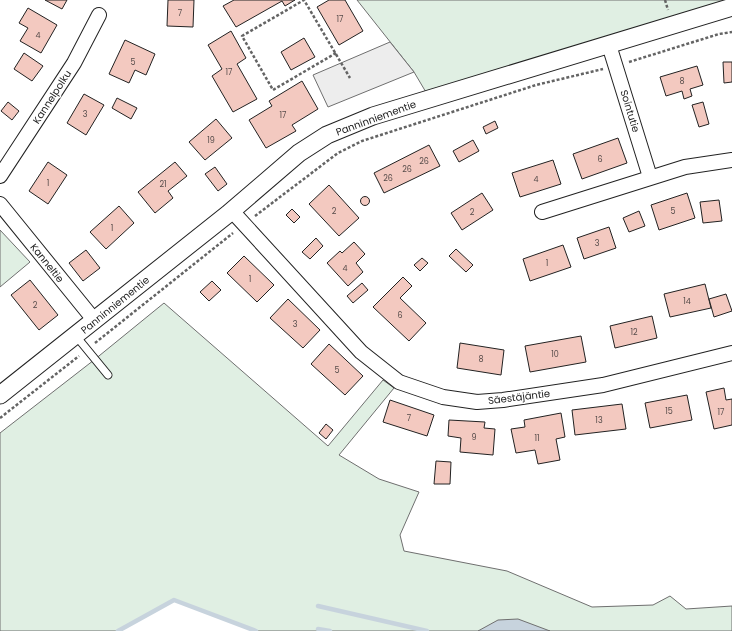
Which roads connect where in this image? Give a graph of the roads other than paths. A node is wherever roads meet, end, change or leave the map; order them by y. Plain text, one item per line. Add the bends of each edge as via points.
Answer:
1 (732, 7) edge
2 (99, 15) dead end
3 (609, 45) junction
4 (732, 160) edge
5 (0, 176) edge
6 (650, 177) junction
7 (0, 204) edge
8 (232, 211) junction
9 (542, 212) dead end
10 (95, 321) junction
11 (76, 336) junction
12 (732, 353) edge
13 (108, 375) dead end
14 (0, 394) edge

1 - 3 street, Panninniementie
2 - 5 street, Kannelpolku via 74,63
3 - 6 street, Sointutie
3 - 8 street, Panninniementie via 373,116 333,132 299,153
4 - 6 street via 685,167
6 - 9 street
7 - 10 street, Kanneltie
8 - 10 street, Panninniementie
8 - 12 street, Säestäjäntie via 361,352 399,382 443,397 477,402 603,385
10 - 11 street, Panninniementie
11 - 13 lane
11 - 14 street, Panninniementie

